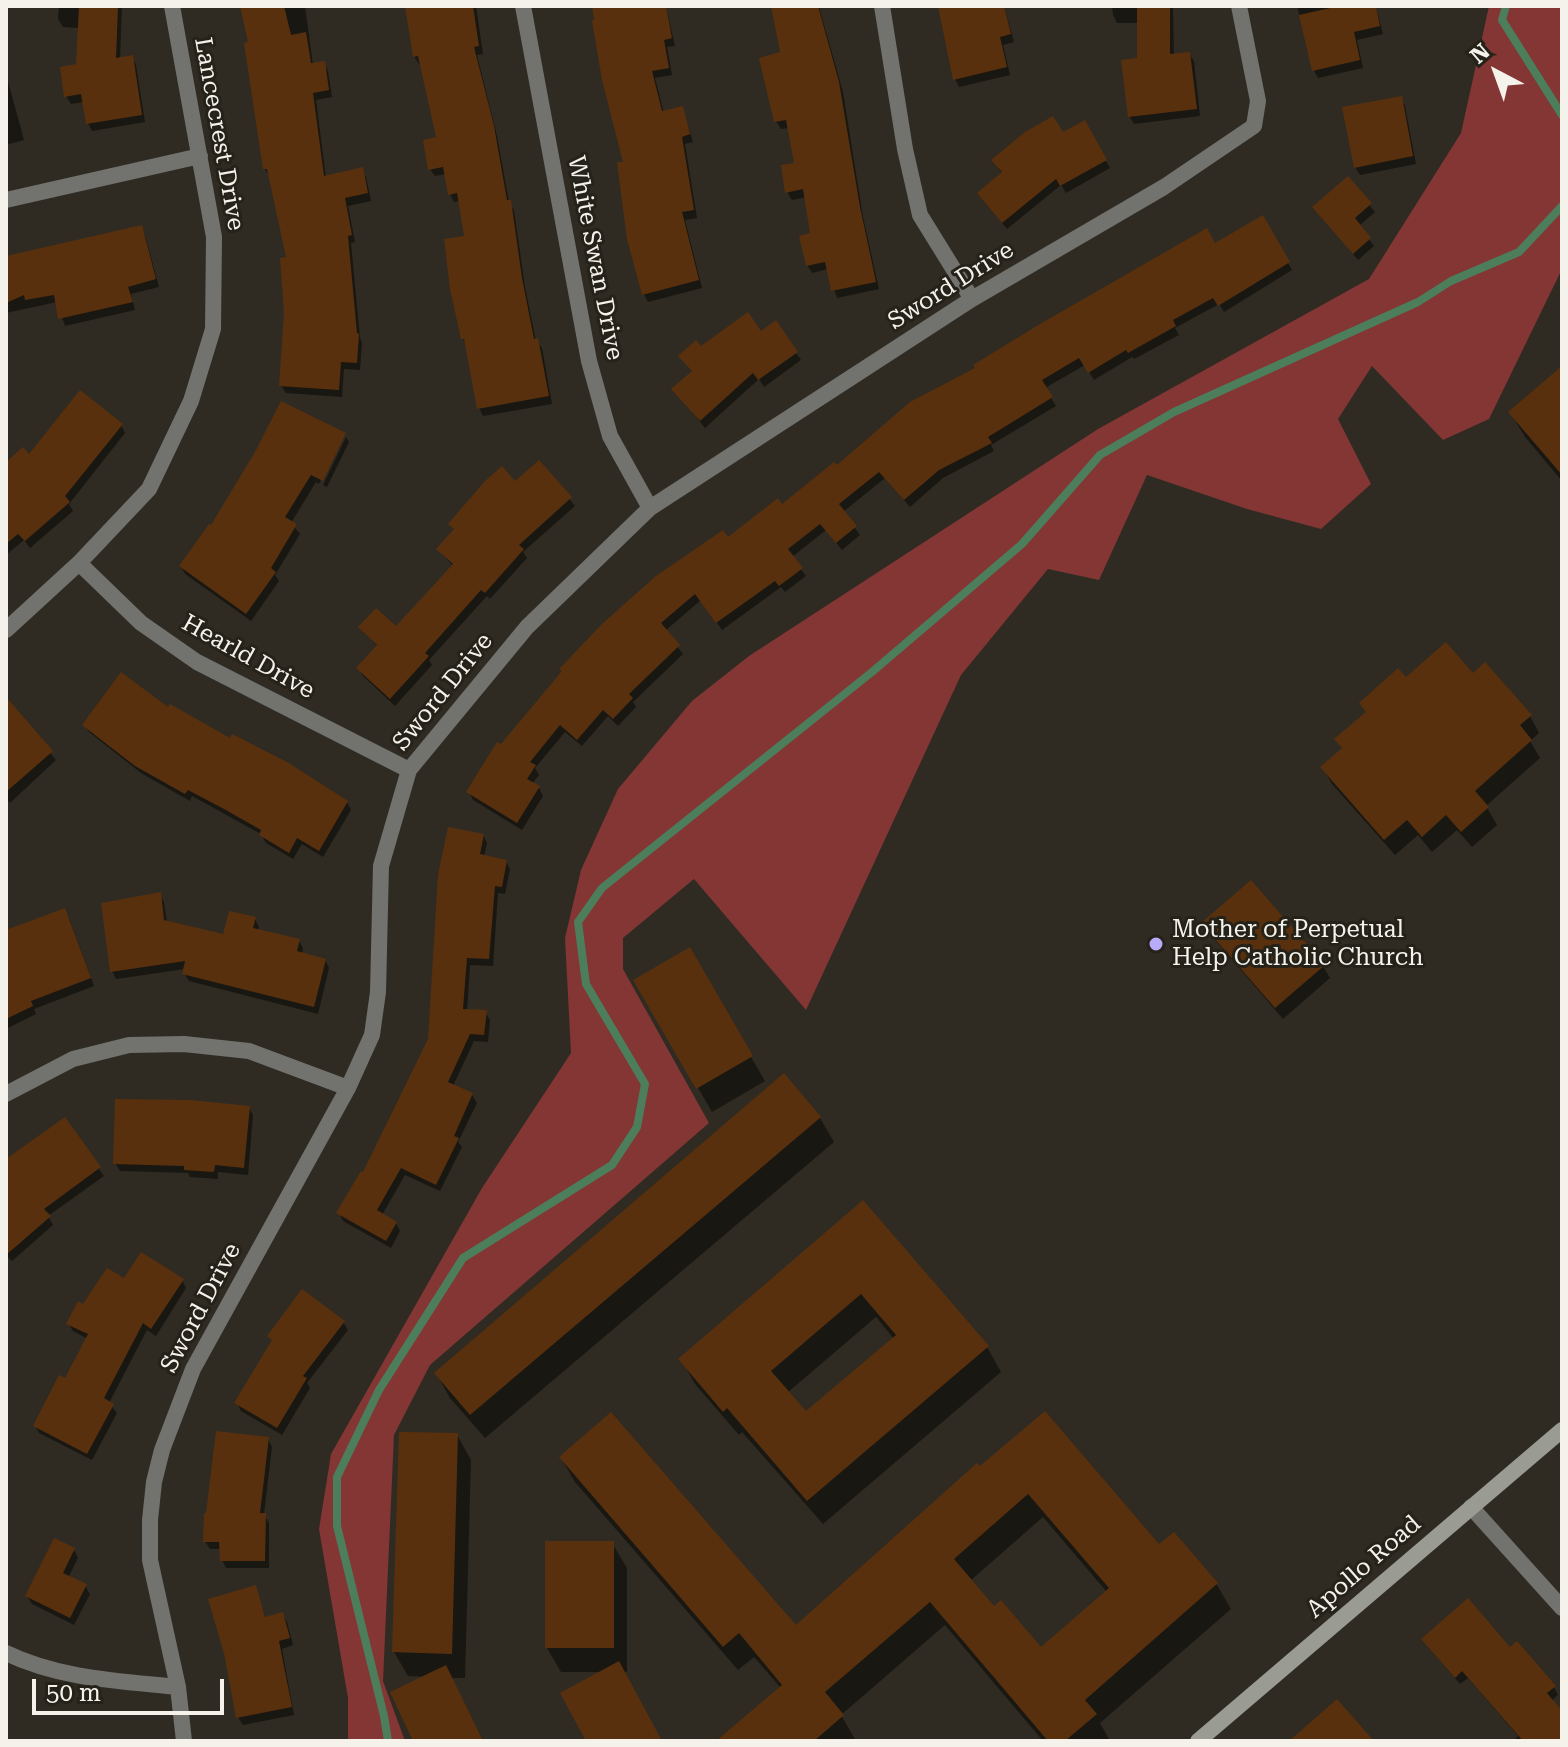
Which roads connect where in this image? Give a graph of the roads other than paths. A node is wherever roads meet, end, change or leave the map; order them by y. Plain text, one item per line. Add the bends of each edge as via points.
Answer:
1 (172, 6) edge
2 (523, 6) edge
3 (882, 6) edge
4 (1239, 6) edge
5 (200, 156) junction
6 (6, 200) edge
7 (972, 299) junction
8 (650, 508) junction
9 (79, 563) junction
10 (6, 630) edge
11 (409, 770) junction
12 (348, 1088) junction
13 (6, 1094) edge
14 (1562, 1430) edge
15 (1471, 1507) junction
16 (1562, 1608) edge
17 (6, 1653) edge
18 (178, 1687) junction
19 (1200, 1740) edge
20 (184, 1741) edge

1 - 5 street, Lancecrest Drive
2 - 8 street, White Swan Drive via 589,361 610,436
3 - 7 street via 920,215
4 - 7 street, Sword Drive via 1258,101 1254,126 1164,187
5 - 6 street
5 - 9 street, Lancecrest Drive via 214,237 213,329 191,401 149,489
7 - 8 street, Sword Drive
8 - 11 street, Sword Drive via 527,627
9 - 10 street, Lancecrest Drive
9 - 11 street, Hearld Drive via 141,623 197,662
11 - 12 street, Sword Drive via 381,866 372,1035
12 - 13 street via 249,1051 184,1044 129,1045 73,1059
12 - 18 street, Sword Drive via 193,1369 162,1450 154,1482 150,1560
14 - 15 street, Apollo Road
15 - 16 street
15 - 19 street, Apollo Road
17 - 18 street via 28,1664 90,1679
18 - 20 street, Sword Drive

